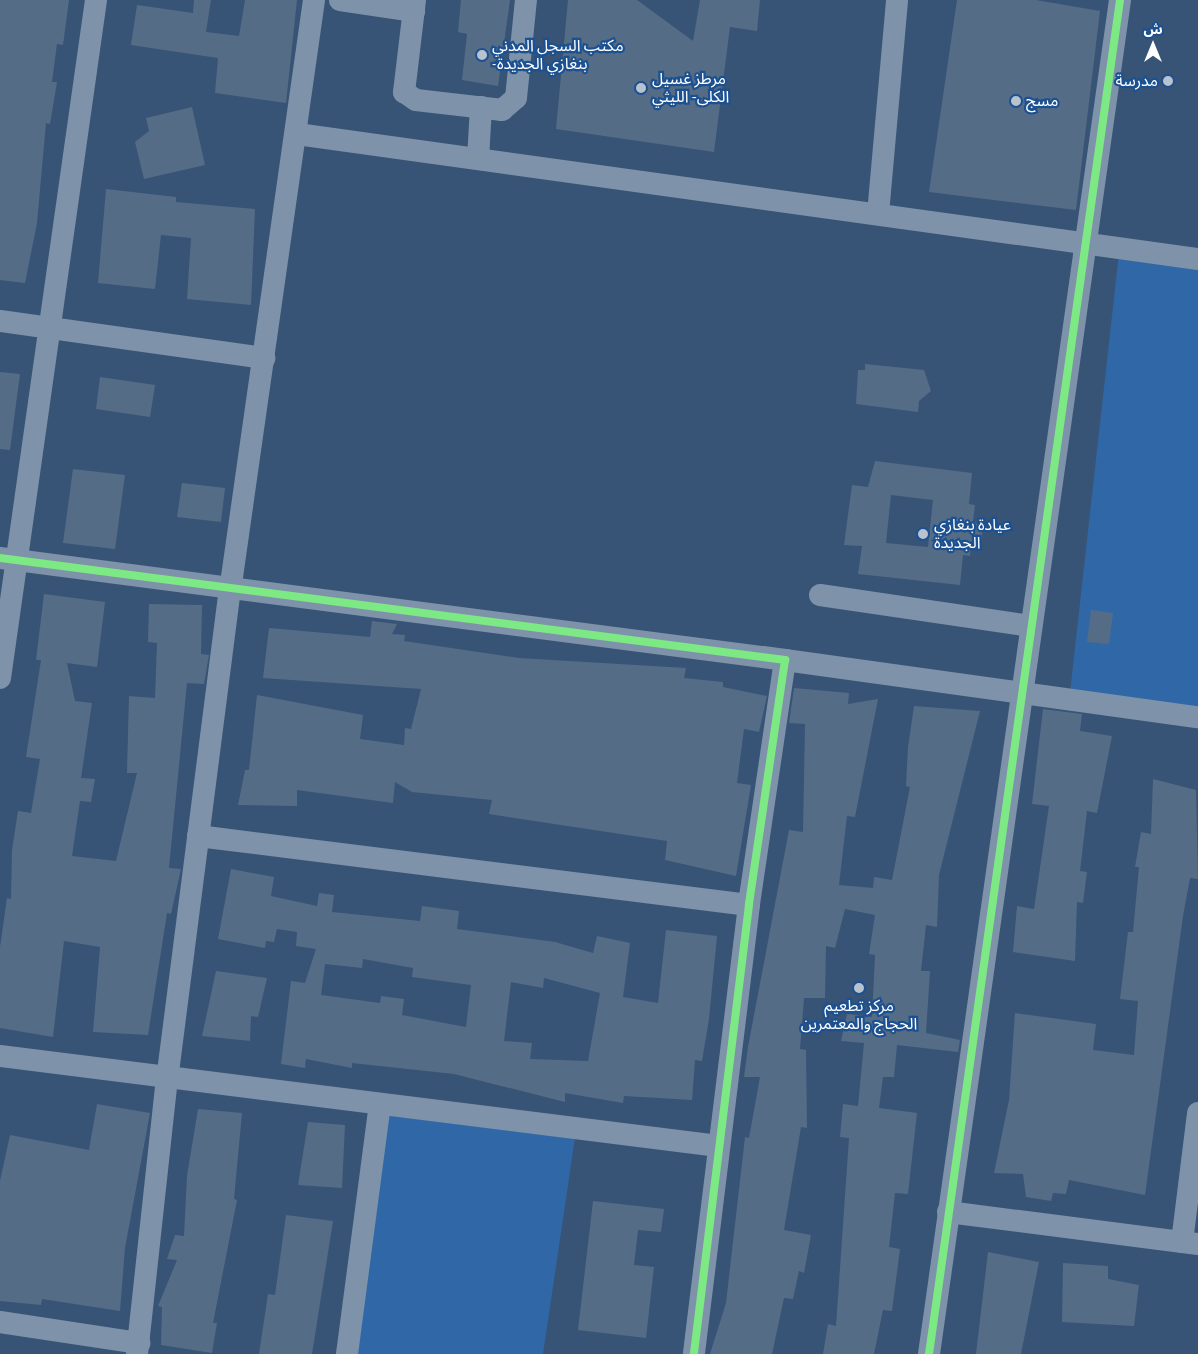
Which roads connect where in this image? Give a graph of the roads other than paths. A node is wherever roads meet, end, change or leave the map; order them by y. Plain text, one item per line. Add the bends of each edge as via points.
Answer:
1 (96, 0) edge
2 (314, 0) edge
3 (340, 0) edge
4 (526, 0) edge
5 (897, 0) edge
6 (1120, 0) edge
7 (414, 5) edge
8 (481, 108) junction
9 (297, 134) junction
10 (478, 159) junction
11 (878, 214) junction
12 (1087, 243) junction
13 (1198, 259) edge
14 (0, 321) edge
15 (52, 329) junction
16 (264, 358) junction
17 (9, 559) edge
18 (230, 591) junction
19 (820, 595) dead end
20 (1030, 626) junction
21 (784, 660) junction
22 (0, 678) edge
23 (1021, 691) junction
24 (1198, 717) edge
25 (198, 836) junction
26 (749, 905) junction
27 (0, 1056) edge
28 (167, 1080) junction
29 (380, 1106) junction
30 (1198, 1113) edge
31 (718, 1146) junction
32 (948, 1212) junction
33 (1190, 1243) edge
34 (0, 1322) edge
35 (138, 1348) edge
36 (347, 1354) edge
37 (694, 1354) edge
38 (929, 1354) edge

1 - 15 street
2 - 9 street
3 - 7 street
4 - 8 street via 516,98 502,110
5 - 11 street
6 - 12 street
7 - 8 street via 404,92 416,100
8 - 10 street
9 - 10 street
9 - 16 street
10 - 11 street
11 - 12 street
12 - 13 street
12 - 20 street
14 - 15 street
15 - 16 street
15 - 17 street
16 - 18 street
17 - 18 street
17 - 22 street
18 - 21 street
18 - 25 street
19 - 20 street
20 - 23 street
21 - 23 street
21 - 26 street
23 - 24 street
23 - 32 street
25 - 26 street
25 - 28 street
26 - 31 street
27 - 28 street
28 - 29 street
28 - 35 street
29 - 31 street
29 - 36 street
30 - 33 street
31 - 37 street
32 - 33 street
32 - 38 street
34 - 35 street

